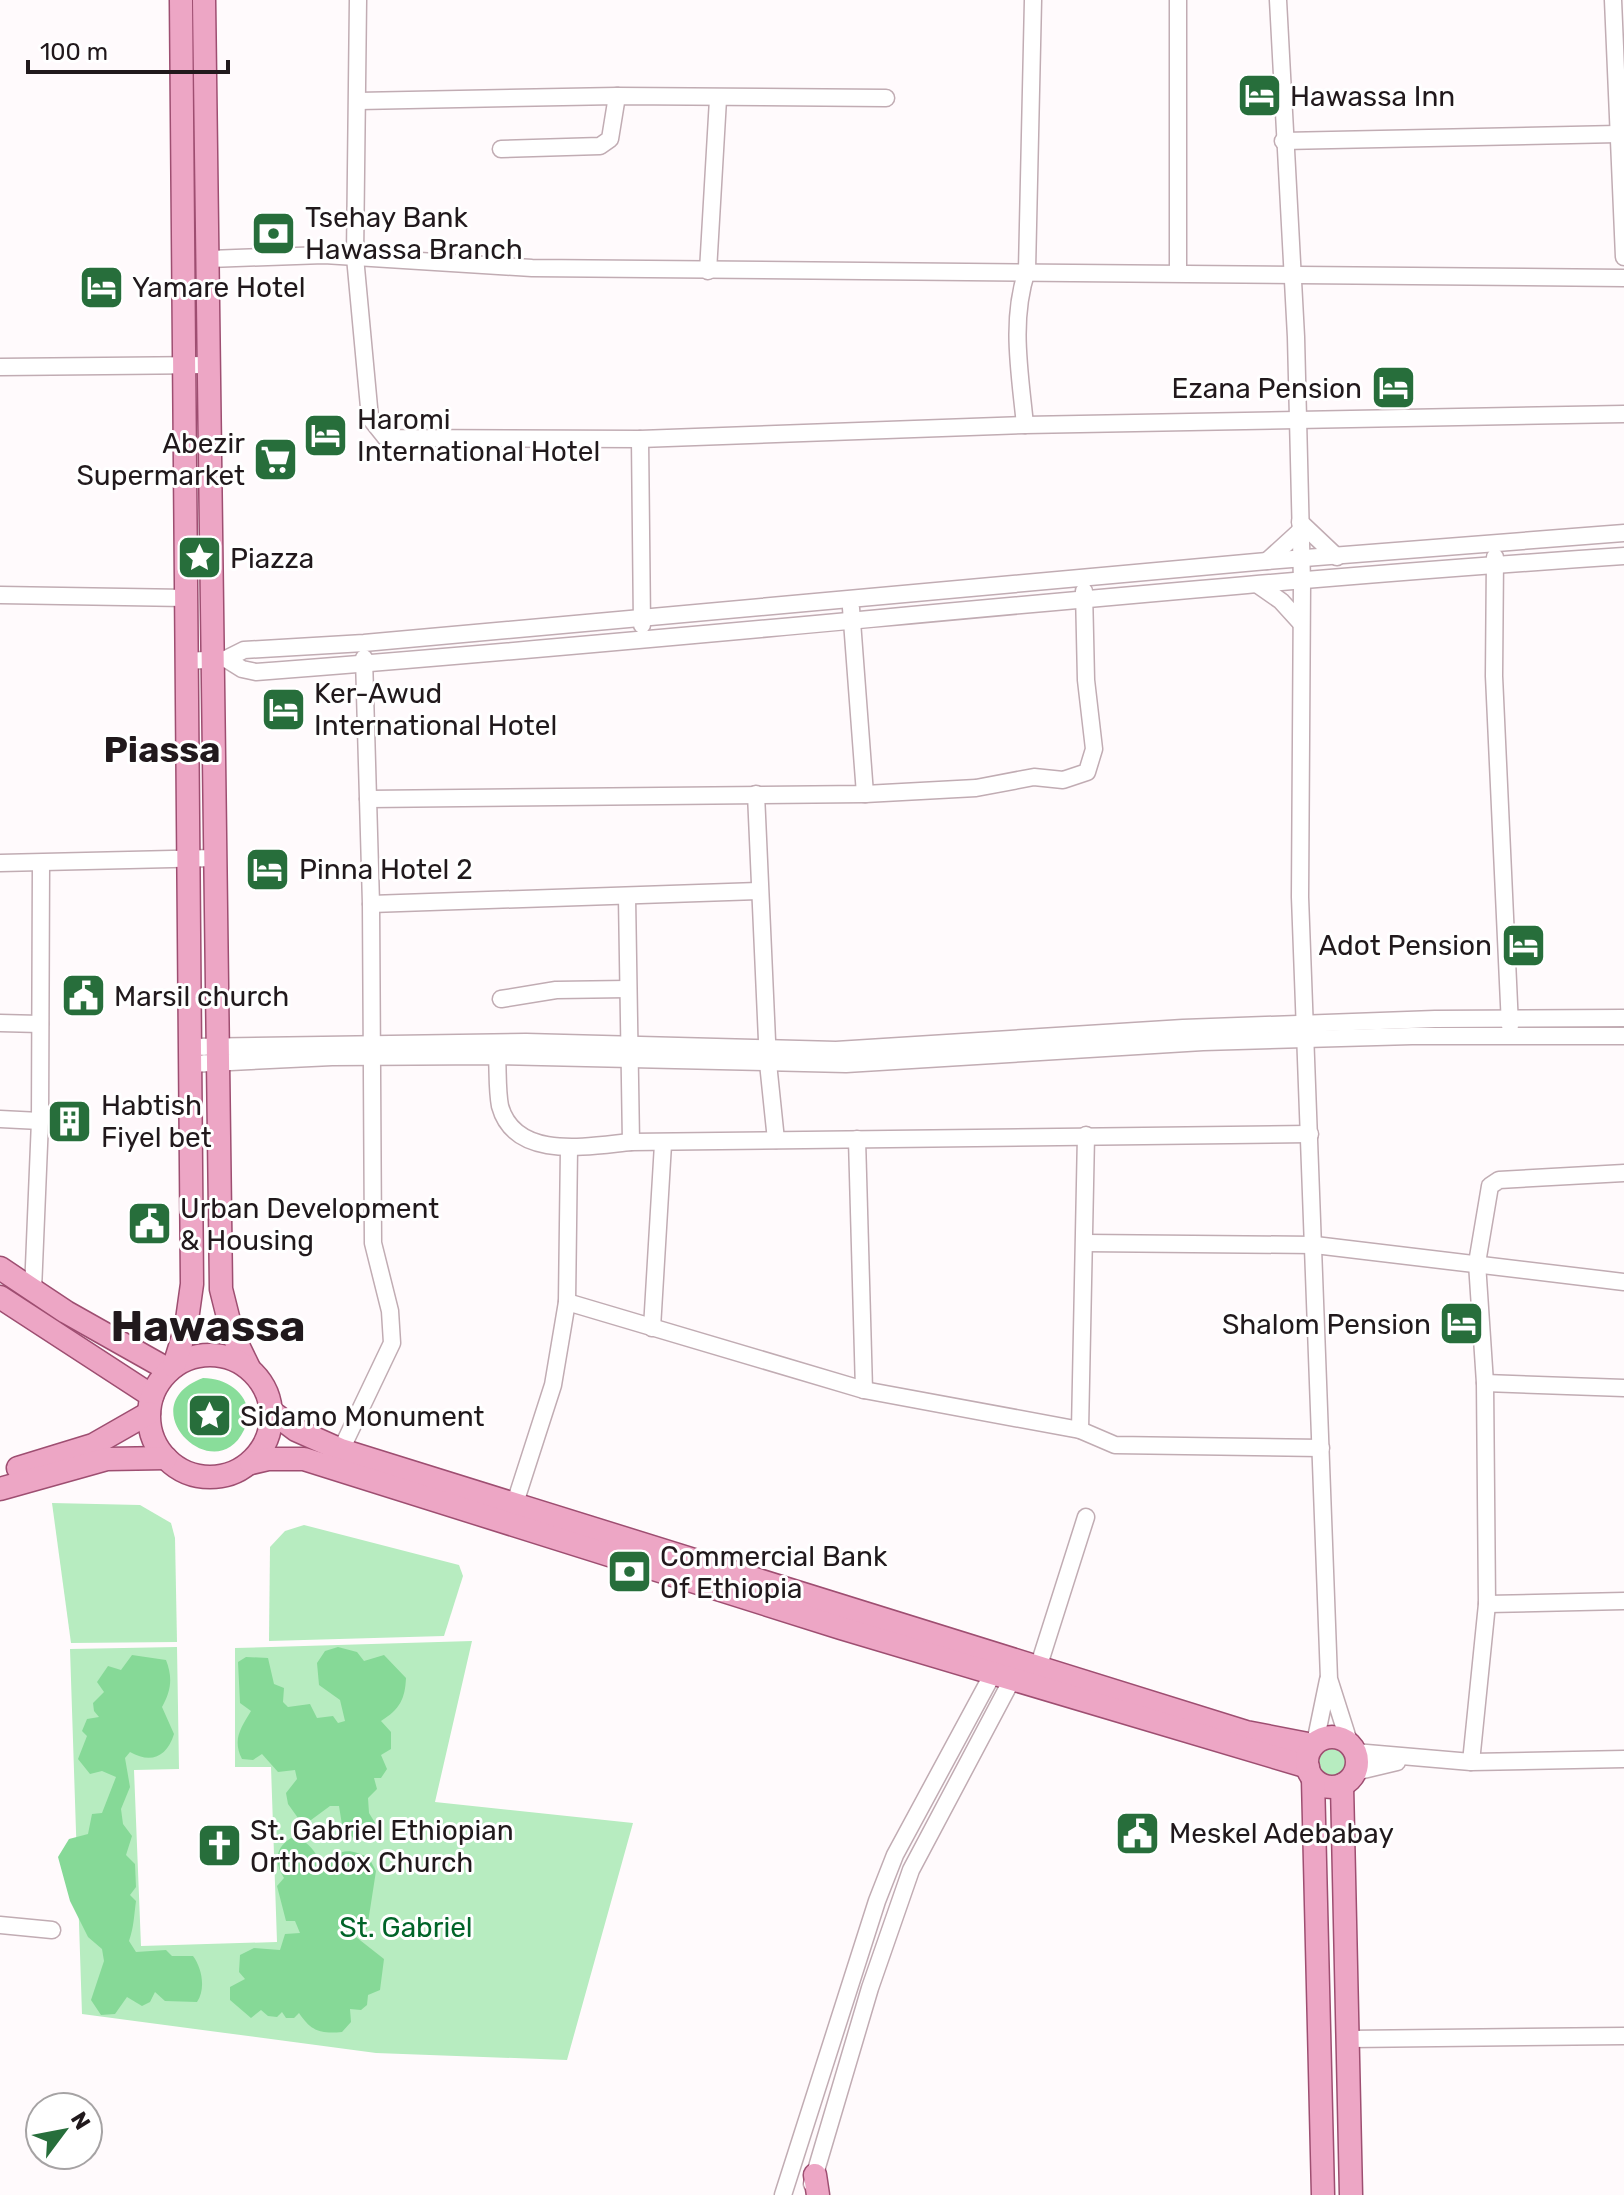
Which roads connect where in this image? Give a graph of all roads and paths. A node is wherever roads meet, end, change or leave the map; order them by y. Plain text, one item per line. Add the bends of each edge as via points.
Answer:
1 (181, 0) edge
2 (204, 0) edge
3 (358, 0) edge
4 (1033, 0) edge
5 (1178, 0) edge
6 (1278, 0) edge
7 (1613, 0) edge
8 (617, 96) junction
9 (886, 98) dead end
10 (718, 99) junction
11 (358, 101) junction
12 (1618, 134) junction
13 (1283, 141) junction
14 (501, 149) dead end
15 (355, 257) junction
16 (1624, 257) edge
17 (209, 259) junction
18 (1027, 270) junction
19 (708, 271) junction
20 (1178, 272) junction
21 (1291, 276) junction
22 (1624, 278) edge
23 (184, 365) junction
24 (209, 365) junction
25 (0, 367) edge
26 (1624, 414) edge
27 (1297, 419) junction
28 (1025, 425) junction
29 (640, 439) junction
30 (1300, 526) junction
31 (1624, 533) edge
32 (1495, 544) junction
33 (1624, 556) edge
34 (1337, 557) junction
35 (1301, 559) junction
36 (1267, 561) junction
37 (1496, 566) junction
38 (1083, 579) junction
39 (1338, 579) junction
40 (1302, 582) junction
41 (1258, 585) junction
42 (0, 595) edge
43 (186, 598) junction
44 (850, 599) junction
45 (1085, 599) junction
46 (1301, 616) junction
47 (641, 618) junction
48 (851, 618) junction
49 (643, 638) junction
50 (364, 643) junction
51 (219, 659) junction
52 (185, 661) junction
53 (364, 665) junction
54 (756, 794) junction
55 (865, 794) junction
56 (368, 799) junction
57 (215, 858) junction
58 (188, 860) junction
59 (0, 863) edge
60 (41, 863) junction
61 (758, 891) junction
62 (627, 897) junction
63 (371, 904) junction
64 (628, 989) junction
65 (501, 999) dead end
66 (1509, 1018) junction
67 (1624, 1018) edge
68 (0, 1023) edge
69 (40, 1024) junction
70 (1306, 1032) junction
71 (1510, 1036) junction
72 (1624, 1036) edge
73 (372, 1050) junction
74 (629, 1053) junction
75 (216, 1054) junction
76 (190, 1055) junction
77 (497, 1056) junction
78 (768, 1056) junction
79 (0, 1119) edge
80 (40, 1121) junction
81 (1310, 1134) junction
82 (1086, 1135) junction
83 (857, 1139) junction
84 (776, 1140) junction
85 (631, 1142) junction
86 (663, 1144) junction
87 (569, 1148) junction
88 (1624, 1173) edge
89 (1085, 1243) junction
90 (1315, 1245) junction
91 (1477, 1263) junction
92 (0, 1268) edge
93 (1624, 1282) edge
94 (33, 1290) junction
95 (0, 1297) edge
96 (567, 1302) junction
97 (186, 1327) junction
98 (652, 1328) junction
99 (129, 1349) junction
100 (171, 1368) junction
101 (249, 1368) junction
102 (1485, 1383) junction
103 (1624, 1388) edge
104 (864, 1390) junction
105 (150, 1405) junction
106 (272, 1412) junction
107 (1080, 1430) junction
108 (1321, 1448) junction
109 (341, 1450) junction
110 (166, 1458) junction
111 (251, 1463) junction
112 (0, 1474) edge
113 (0, 1489) edge
114 (514, 1506) junction
115 (1086, 1517) dead end
116 (1624, 1601) edge
117 (1487, 1604) junction
118 (1013, 1668) junction
119 (1329, 1679) junction
120 (1314, 1744) junction
121 (1624, 1759) edge
122 (1471, 1762) junction
123 (1351, 1764) junction
124 (1310, 1773) junction
125 (0, 1925) edge
126 (52, 1930) dead end
127 (1624, 2036) edge
128 (1349, 2039) junction
129 (814, 2188) edge
130 (783, 2195) edge
131 (1323, 2195) edge
132 (1351, 2195) edge

1 - 23 main road
2 - 17 main road
3 - 11 street
4 - 18 street
5 - 20 street
6 - 13 street
7 - 12 street
8 - 10 street
8 - 11 street
8 - 14 street via 610,139 600,146
9 - 10 street
10 - 19 street
11 - 15 street
12 - 13 street
12 - 16 street
13 - 21 street
15 - 17 street
15 - 19 street
15 - 29 street via 370,418 386,438
17 - 24 main road
18 - 19 street
18 - 20 street
18 - 28 street via 1016,325
20 - 21 street
21 - 22 street
21 - 27 street
23 - 24 street
23 - 25 street
23 - 43 main road
24 - 51 main road
26 - 27 street
27 - 28 street
27 - 30 street
28 - 29 street
29 - 47 street
30 - 34 street
30 - 35 street
30 - 36 street
31 - 32 street
32 - 34 street
32 - 37 street
33 - 37 street
34 - 35 street
35 - 36 street
35 - 40 street
36 - 38 street
37 - 39 street
37 - 66 street via 1494,676
38 - 44 street
38 - 45 street
39 - 40 street
39 - 46 street via 1312,596
40 - 41 street
40 - 46 street
41 - 45 street
41 - 46 street
42 - 43 street
43 - 52 main road
44 - 47 street
44 - 48 street
45 - 48 street
45 - 55 street via 1094,749 1087,772 1063,780 1034,777 976,788
46 - 70 street via 1300,897
47 - 49 street
47 - 50 street
48 - 49 street
48 - 55 street
49 - 53 street
50 - 51 street via 244,650
50 - 53 street
51 - 52 street
51 - 53 street via 256,672
51 - 57 main road
52 - 58 main road
53 - 56 street
54 - 55 street
54 - 56 street
54 - 61 street
56 - 63 street
57 - 58 street
57 - 75 main road
58 - 60 street
58 - 76 main road
59 - 60 street
60 - 69 street
61 - 62 street
61 - 78 street
62 - 63 street
62 - 64 street
63 - 73 street
64 - 65 street via 556,990
64 - 74 street
66 - 67 street
66 - 70 street
66 - 71 street
68 - 69 street
69 - 80 street
70 - 71 street
70 - 78 street via 952,1059
70 - 81 street
71 - 72 street
73 - 74 street
73 - 75 street
73 - 77 street
73 - 109 street via 373,1243 390,1311 392,1343
74 - 77 street
74 - 78 street
74 - 85 street
75 - 76 street
75 - 101 main road via 221,1289 232,1333
76 - 97 main road via 192,1284
77 - 87 street via 500,1104 517,1134
78 - 84 street
79 - 80 street
80 - 94 street
81 - 82 street
81 - 90 street
82 - 83 street
82 - 89 street
83 - 84 street
83 - 104 street
84 - 86 street
85 - 86 street
85 - 87 street
86 - 98 street
87 - 96 street
88 - 91 street via 1495,1182 1490,1186
89 - 90 street
89 - 107 street
90 - 91 street
90 - 108 street
91 - 93 street
91 - 102 street
92 - 94 main road
94 - 99 main road
95 - 105 main road
96 - 98 street
96 - 114 street via 553,1385
97 - 99 main road via 163,1348
97 - 100 main road
98 - 104 street
99 - 100 main road
100 - 101 main road via 206,1354 229,1357
100 - 105 main road
101 - 106 main road via 265,1388
102 - 103 street
102 - 117 street
104 - 107 street
105 - 110 main road via 153,1437
105 - 112 main road via 93,1445
106 - 109 main road via 296,1430
106 - 111 main road via 267,1440
107 - 108 street via 1132,1447
108 - 119 street
109 - 114 main road
110 - 111 main road via 185,1472 207,1477 231,1474
110 - 113 main road via 107,1459
111 - 118 main road via 304,1459
114 - 118 main road
115 - 118 street
116 - 117 street
117 - 122 street
118 - 120 main road via 1246,1732
118 - 124 main road
118 - 129 street via 911,1870 870,1988
118 - 130 street via 895,1855
119 - 120 street
119 - 123 street
120 - 123 main road via 1335,1737
120 - 124 main road
121 - 122 street
122 - 123 street via 1410,1759
123 - 124 main road via 1330,1787
123 - 128 main road
124 - 131 main road
125 - 126 street
127 - 128 street
128 - 132 main road

